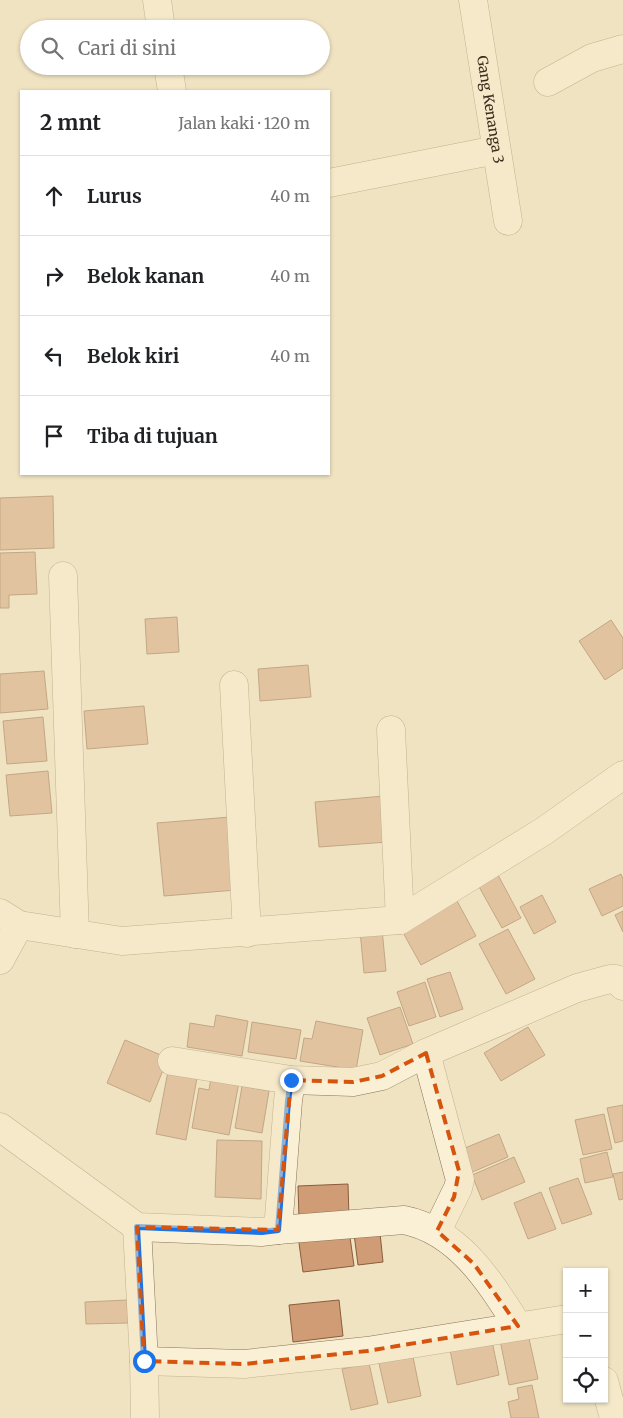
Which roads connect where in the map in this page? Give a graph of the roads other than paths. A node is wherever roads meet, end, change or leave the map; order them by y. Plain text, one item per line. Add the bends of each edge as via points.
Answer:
1 (156, 0) edge
2 (473, 0) edge
3 (159, 20) edge
4 (623, 48) edge
5 (169, 75) edge
6 (548, 82) dead end
7 (172, 90) edge
8 (496, 150) junction
9 (330, 183) edge
10 (508, 221) dead end
11 (62, 576) dead end
12 (234, 684) dead end
13 (391, 730) dead end
14 (623, 775) edge
15 (9, 919) edge
16 (400, 920) junction
17 (247, 932) junction
18 (75, 934) junction
19 (0, 960) edge
20 (623, 986) edge
21 (426, 1053) junction
22 (172, 1061) dead end
23 (291, 1080) junction
24 (0, 1127) edge
25 (137, 1227) junction
26 (278, 1230) junction
27 (437, 1232) junction
28 (563, 1320) edge
29 (518, 1326) junction
30 (144, 1361) junction
31 (608, 1396) edge
32 (145, 1418) edge
33 (614, 1418) edge

1 - 3 street
2 - 8 street, Gang Kenanga 3
4 - 6 street via 592,58
5 - 7 street
8 - 9 street
8 - 10 street, Gang Kenanga 3
11 - 18 street
12 - 17 street
13 - 16 street
14 - 16 street via 544,831
15 - 18 street
15 - 19 street
16 - 17 street
17 - 18 street via 122,941
20 - 21 street via 610,978 577,988
21 - 23 street via 382,1076 353,1082
21 - 27 street via 460,1180
22 - 23 street
23 - 26 street
24 - 25 street
25 - 26 street
25 - 30 street
26 - 27 street via 404,1220
27 - 29 street via 454,1243 474,1264
28 - 29 street
29 - 30 street via 367,1351 244,1364
30 - 32 street
31 - 33 street

